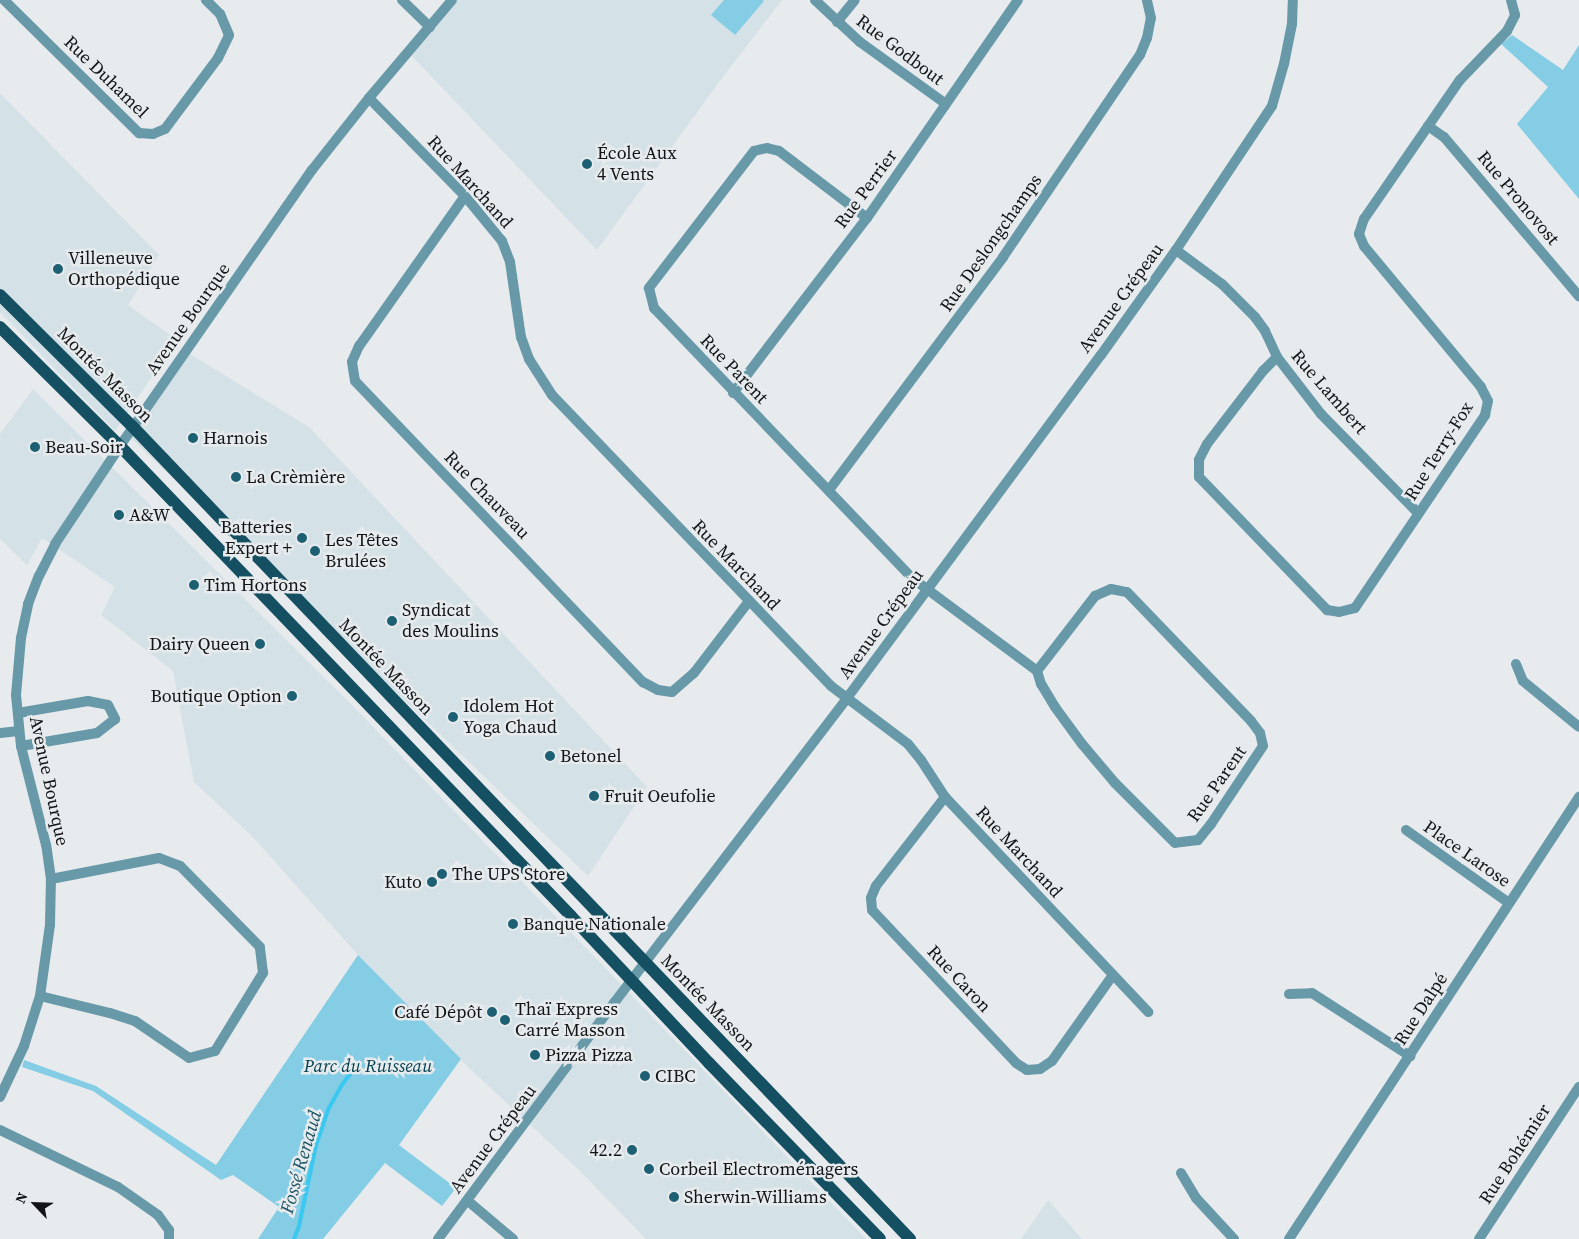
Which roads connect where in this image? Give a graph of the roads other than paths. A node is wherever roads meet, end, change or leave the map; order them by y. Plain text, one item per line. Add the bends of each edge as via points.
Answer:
1 (4, 0) edge
2 (206, 0) edge
3 (402, 0) edge
4 (452, 0) edge
5 (815, 0) edge
6 (855, 0) edge
7 (1018, 0) edge
8 (1147, 0) edge
9 (1293, 0) edge
10 (1511, 0) edge
11 (837, 22) junction
12 (430, 27) junction
13 (369, 98) junction
14 (946, 104) junction
15 (1428, 126) junction
16 (465, 196) junction
17 (867, 218) junction
18 (1176, 250) junction
19 (0, 295) edge
20 (1579, 296) edge
21 (0, 326) edge
22 (1277, 357) junction
23 (733, 393) junction
24 (133, 427) junction
25 (120, 446) junction
26 (830, 490) junction
27 (1418, 513) junction
28 (927, 589) junction
29 (749, 601) junction
30 (1516, 664) dead end
31 (1037, 671) junction
32 (847, 698) junction
33 (403, 712) junction
34 (18, 713) junction
35 (389, 726) junction
36 (1579, 727) edge
37 (20, 731) junction
38 (0, 733) edge
39 (21, 746) junction
40 (945, 797) junction
41 (1579, 797) edge
42 (1406, 830) dead end
43 (52, 879) junction
44 (1510, 903) junction
45 (646, 963) junction
46 (1113, 975) junction
47 (632, 980) junction
48 (1289, 994) dead end
49 (40, 996) junction
50 (1148, 1012) dead end
51 (1410, 1056) junction
52 (1579, 1087) edge
53 (0, 1097) edge
54 (0, 1130) edge
55 (1181, 1173) dead end
56 (468, 1200) junction
57 (169, 1239) edge
58 (438, 1239) edge
59 (513, 1239) edge
60 (880, 1239) edge
61 (910, 1239) edge
62 (1234, 1239) edge
63 (1289, 1239) edge
64 (1479, 1239) edge

1 - 2 street, Rue Duhamel via 139,133 153,134 165,129 218,58 229,35 220,14
3 - 12 street
4 - 12 street, Avenue Bourque
5 - 11 street, Rue Godbout
6 - 11 street
7 - 14 street, Rue Perrier
8 - 26 street, Rue Deslongchamps via 1151,18 1140,55 998,264
9 - 18 street, Avenue Crépeau via 1288,48 1272,106
10 - 15 street, Rue Terry-Fox via 1515,15 1507,32 1460,80
11 - 14 street, Rue Godbout
12 - 13 street, Avenue Bourque
13 - 16 street, Rue Marchand
13 - 24 street, Avenue Bourque via 306,178
14 - 17 street, Rue Perrier
15 - 20 street, Rue Pronovost via 1444,137
15 - 27 street, Rue Terry-Fox via 1364,219 1359,234 1364,246 1481,386 1488,401 1485,415
16 - 29 street, Rue Marchand via 502,241 510,262 521,337 529,359 552,395
16 - 29 street, Rue Chauveau via 359,346 352,362 355,381 643,682 658,690 672,692 694,673
17 - 23 street, Rue Perrier
17 - 23 street, Rue Parent via 779,151 767,148 754,151 657,276 649,288 654,308
18 - 22 street, Rue Lambert via 1237,297 1265,332
18 - 28 street, Avenue Crépeau
19 - 24 main road, Montée Masson
21 - 25 main road
22 - 27 street, Rue Lambert via 1322,414
22 - 27 street, Rue Terry-Fox via 1207,444 1199,460 1199,477 1327,610 1339,612 1355,608
23 - 26 street, Rue Parent
24 - 25 street, Avenue Bourque
24 - 33 main road, Montée Masson
25 - 34 street, Avenue Bourque via 55,544 28,604 21,638 16,695
25 - 35 main road
26 - 28 street, Rue Parent via 912,578
28 - 31 street, Rue Parent
28 - 32 street, Avenue Crépeau
29 - 32 street, Rue Marchand via 831,686
30 - 36 street via 1523,681
31 - 31 street, Rue Parent via 1055,708 1082,744 1174,843 1198,840 1263,746 1260,732 1251,721 1128,592 1111,589 1095,596
32 - 40 street, Rue Marchand via 908,744
32 - 45 street, Avenue Crépeau
33 - 35 main road
33 - 45 main road, Montée Masson
34 - 37 street, Avenue Bourque
34 - 39 street via 88,701 108,705 115,720 97,733
35 - 47 main road
37 - 38 street
37 - 39 street, Avenue Bourque
39 - 43 street, Avenue Bourque
40 - 46 street, Rue Marchand
40 - 46 street, Rue Caron via 876,886 871,898 872,910 1027,1070 1040,1070 1052,1061
41 - 44 street, Rue Dalpé
42 - 44 street, Place Larose
43 - 49 street, Avenue Bourque via 50,925
43 - 49 street via 159,858 180,866 260,947 263,973 215,1051 189,1058 135,1021
44 - 51 street, Rue Dalpé
45 - 47 street, Avenue Crépeau
45 - 61 main road, Montée Masson
46 - 50 street, Rue Marchand
47 - 56 street, Avenue Crépeau
47 - 60 main road
48 - 51 street via 1312,993
49 - 53 street, Avenue Bourque via 24,1046
51 - 63 street, Rue Dalpé
52 - 64 street, Rue Bohémier
54 - 57 street via 118,1187 158,1215 169,1230
55 - 62 street via 1196,1198
56 - 58 street, Avenue Crépeau
56 - 59 street

